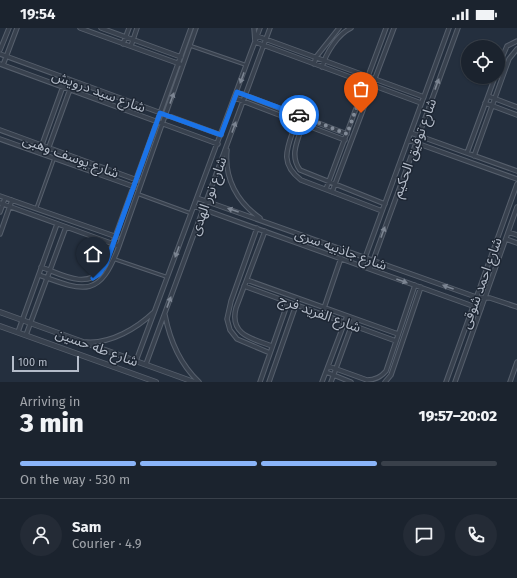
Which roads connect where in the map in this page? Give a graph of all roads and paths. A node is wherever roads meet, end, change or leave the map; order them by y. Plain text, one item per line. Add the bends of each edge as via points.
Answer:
1 (9, 28) edge
2 (17, 28) edge
3 (80, 28) edge
4 (101, 28) edge
5 (129, 28) edge
6 (137, 28) edge
7 (191, 28) edge
8 (196, 28) edge
9 (254, 28) edge
10 (260, 28) edge
11 (270, 28) edge
12 (339, 28) edge
13 (351, 28) edge
14 (386, 28) edge
15 (394, 28) edge
16 (449, 28) edge
17 (458, 28) edge
18 (257, 36) junction
19 (126, 37) junction
20 (266, 39) junction
21 (133, 40) junction
22 (517, 41) edge
23 (255, 42) junction
24 (124, 44) junction
25 (264, 45) junction
26 (131, 46) junction
27 (190, 46) junction
28 (517, 49) edge
29 (0, 50) edge
30 (505, 51) edge
31 (0, 54) edge
32 (6, 56) junction
33 (180, 57) junction
34 (316, 57) junction
35 (186, 59) junction
36 (324, 60) junction
37 (178, 63) junction
38 (2, 64) edge
39 (314, 64) junction
40 (184, 65) junction
41 (247, 65) junction
42 (322, 67) junction
43 (368, 76) junction
44 (66, 78) junction
45 (374, 79) junction
46 (73, 81) junction
47 (366, 83) junction
48 (492, 84) edge
49 (372, 85) junction
50 (63, 87) junction
51 (70, 89) junction
52 (237, 92) junction
53 (246, 95) junction
54 (488, 96) junction
55 (424, 97) junction
56 (235, 98) junction
57 (494, 99) junction
58 (243, 101) junction
59 (421, 103) junction
60 (485, 104) junction
61 (492, 106) junction
62 (517, 107) edge
63 (160, 113) junction
64 (295, 114) junction
65 (166, 115) junction
66 (517, 115) edge
67 (294, 121) junction
68 (157, 122) junction
69 (163, 124) junction
70 (303, 124) junction
71 (0, 130) edge
72 (411, 133) junction
73 (347, 134) junction
74 (221, 135) junction
75 (418, 136) junction
76 (0, 139) edge
77 (345, 140) junction
78 (408, 140) junction
79 (416, 142) junction
80 (218, 144) junction
81 (228, 144) junction
82 (42, 145) junction
83 (48, 148) junction
84 (39, 153) junction
85 (467, 153) junction
86 (46, 155) junction
87 (474, 156) junction
88 (54, 158) junction
89 (294, 160) junction
90 (287, 162) junction
91 (517, 171) edge
92 (137, 179) junction
93 (517, 179) edge
94 (142, 181) junction
95 (329, 182) junction
96 (334, 184) junction
97 (517, 184) edge
98 (134, 187) junction
99 (140, 189) junction
100 (326, 189) junction
101 (332, 192) junction
102 (138, 194) junction
103 (0, 196) edge
104 (5, 198) junction
105 (197, 198) junction
106 (12, 200) junction
107 (206, 201) junction
108 (1, 204) edge
109 (385, 204) junction
110 (10, 206) junction
111 (194, 206) junction
112 (517, 207) edge
113 (36, 208) junction
114 (204, 209) junction
115 (382, 211) junction
116 (0, 212) edge
117 (192, 213) junction
118 (270, 223) junction
119 (58, 224) junction
120 (66, 227) junction
121 (257, 228) junction
122 (265, 231) junction
123 (508, 232) junction
124 (0, 234) edge
125 (517, 235) edge
126 (116, 237) junction
127 (122, 238) junction
128 (506, 239) junction
129 (317, 240) junction
130 (517, 243) edge
131 (114, 244) junction
132 (119, 246) junction
133 (314, 248) junction
134 (341, 258) junction
135 (365, 258) junction
136 (114, 259) junction
137 (373, 260) junction
138 (362, 266) junction
139 (41, 267) junction
140 (370, 269) junction
141 (50, 270) junction
142 (38, 275) junction
143 (168, 277) junction
144 (47, 278) junction
145 (246, 280) junction
146 (414, 285) junction
147 (244, 286) junction
148 (421, 287) junction
149 (476, 297) junction
150 (485, 298) junction
151 (288, 302) junction
152 (296, 305) junction
153 (473, 306) junction
154 (517, 307) edge
155 (324, 308) junction
156 (481, 309) junction
157 (0, 312) edge
158 (155, 312) junction
159 (164, 315) junction
160 (346, 316) junction
161 (354, 318) junction
162 (227, 319) junction
163 (235, 319) junction
164 (22, 320) junction
165 (344, 322) junction
166 (31, 323) junction
167 (352, 325) junction
168 (0, 326) edge
169 (18, 332) junction
170 (398, 334) junction
171 (26, 335) junction
172 (78, 340) junction
173 (396, 341) junction
174 (272, 346) junction
175 (270, 353) junction
176 (136, 361) junction
177 (389, 361) junction
178 (517, 362) edge
179 (396, 363) junction
180 (146, 364) junction
181 (328, 366) junction
182 (336, 369) junction
183 (326, 372) junction
184 (333, 375) junction
185 (156, 382) edge
186 (194, 382) edge
187 (199, 382) edge
188 (260, 382) edge
189 (269, 382) edge
190 (322, 382) edge
191 (331, 382) edge
192 (351, 382) edge
193 (385, 382) edge
194 (446, 382) edge
195 (456, 382) edge
196 (510, 382) edge

1 - 29 street
2 - 32 street
3 - 24 street
4 - 19 street
5 - 19 street
6 - 21 street
7 - 33 street
8 - 27 street
9 - 23 street
10 - 18 street, شارع نور الهدى
11 - 20 street, شارع نور الهدى
12 - 34 street
13 - 36 street via 342,34
14 - 43 street
15 - 45 street
16 - 55 street, شارع توفيق الحكيم
75 -> 17 street, شارع توفيق الحكيم
18 - 20 street
18 - 23 street, شارع نور الهدى
19 - 21 street
19 - 24 street
20 - 25 street, شارع نور الهدى
20 - 34 street
21 - 26 street
21 - 33 street
22 - 30 street via 507,46
23 - 25 street
23 - 41 street, شارع نور الهدى
24 - 26 street
25 - 39 street
25 - 53 street, شارع نور الهدى
26 - 37 street
27 - 35 street
27 - 41 lane
28 - 57 street via 509,59
31 - 32 street, شارع سيد درويش
32 - 38 street
32 - 44 street, شارع سيد درويش
33 - 35 street
33 - 37 street
34 - 36 street
34 - 39 street
35 - 40 street
36 - 42 street
36 - 43 street
37 - 40 street
37 - 63 street
38 - 50 street, شارع سيد درويش
39 - 42 street
65 -> 40 street
41 -> 52 street, شارع نور الهدى
42 - 47 street
43 - 45 street
43 - 47 street
44 - 46 street, شارع سيد درويش
44 - 50 street
45 - 49 street
45 - 55 street
46 - 51 street
46 - 63 street, شارع سيد درويش
47 - 49 street
47 - 73 street
48 - 54 street
49 - 59 street
49 - 96 street
50 - 51 street, شارع سيد درويش
50 - 82 street
51 - 68 street, شارع سيد درويش
51 - 83 street
52 - 53 street
52 - 56 street, شارع نور الهدى
53 - 58 street, شارع نور الهدى
53 - 64 street
54 - 57 street
54 - 60 street
55 - 59 street, شارع توفيق الحكيم
56 - 58 street
56 - 74 street, شارع نور الهدى
57 - 61 street
57 - 62 street
58 - 67 street
81 -> 58 street, شارع نور الهدى
59 - 72 street, شارع توفيق الحكيم
60 - 61 street
60 - 85 street
61 - 66 street
61 - 87 street
63 - 65 street, شارع سيد درويش
63 - 68 street
64 - 67 street
64 - 73 street
65 - 69 street
65 - 74 street, شارع سيد درويش
67 - 70 street
67 - 90 street via 286,154
68 - 69 street, شارع سيد درويش
68 - 92 street
69 - 80 street, شارع سيد درويش
69 - 94 street
70 - 77 street
70 - 89 street via 293,154
71 - 82 street, شارع يوسف وهبى
72 - 75 street
72 - 78 street, شارع توفيق الحكيم
73 - 77 street
74 - 80 street, شارع نور الهدى
75 - 79 street, شارع توفيق الحكيم
75 - 85 street
76 - 84 street, شارع يوسف وهبى
77 - 95 street
78 - 79 street
78 - 109 street, شارع توفيق الحكيم
79 - 93 street
137 -> 79 street, شارع توفيق الحكيم
80 - 105 street, شارع نور الهدى
81 - 107 street, شارع نور الهدى
81 - 118 street via 227,168 235,191 250,210
82 - 83 street, شارع يوسف وهبى
82 - 84 street
83 - 86 street
83 - 92 street, شارع يوسف وهبى
84 - 86 street, شارع يوسف وهبى
85 - 87 street
86 - 88 street, شارع يوسف وهبى
87 - 91 street
88 - 98 street, شارع يوسف وهبى
88 - 113 lane
89 - 90 street
89 - 95 street via 300,170
90 - 100 street via 301,180
92 - 94 street, شارع يوسف وهبى
92 - 98 street
94 - 99 street
95 - 96 street
95 - 100 street
96 - 101 street
96 - 109 street
97 - 149 street, شارع احمد شوقى
98 - 99 street, شارع يوسف وهبى
98 - 126 street
99 - 102 street
100 - 101 street
101 - 115 street
102 - 117 lane
102 - 127 street
103 - 104 street
104 - 106 street
104 - 108 street
105 - 107 street, شارع جاذبيه سرى
105 - 111 street, شارع نور الهدى
106 - 110 street
106 - 113 street
107 - 114 street, شارع نور الهدى
118 -> 107 street, شارع جاذبيه سرى
108 - 110 street
108 - 116 street
109 - 115 street, شارع توفيق الحكيم
110 - 119 street
110 - 124 street
111 - 114 street, شارع جاذبيه سرى
111 - 117 street, شارع نور الهدى
112 - 123 street, شارع احمد شوقى
113 - 126 street
114 - 121 street, شارع جاذبيه سرى
159 -> 114 street, شارع نور الهدى
115 - 135 street, شارع توفيق الحكيم
117 -> 143 street, شارع نور الهدى
118 - 129 street, شارع جاذبيه سرى
119 - 120 street
119 - 139 street
120 - 131 street
120 - 141 street
121 - 122 street, شارع جاذبيه سرى
121 - 162 street
122 - 133 street, شارع جاذبيه سرى
122 - 145 street
123 - 125 street
123 - 128 street, شارع احمد شوقى
126 - 127 street
126 - 131 street
127 - 132 street
128 - 130 street
128 - 150 street, شارع احمد شوقى
129 - 133 street
129 - 135 street, شارع جاذبيه سرى
131 - 132 street
131 - 141 street via 103,270 93,278 81,281
132 - 136 street
133 - 134 street, شارع جاذبيه سرى
134 - 138 street, شارع جاذبيه سرى
134 - 155 street
135 - 137 street, شارع جاذبيه سرى
135 - 138 street, شارع توفيق الحكيم
136 - 143 lane
136 - 144 street via 104,277 89,287 74,288
137 - 140 street, شارع توفيق الحكيم
149 -> 137 street, شارع جاذبيه سرى
138 - 140 street, شارع جاذبيه سرى
139 - 141 street
139 - 142 street
140 -> 146 street, شارع جاذبيه سرى
141 - 144 street
142 - 144 street
142 - 164 street
143 - 158 street, شارع نور الهدى
144 - 166 street
145 - 147 street
145 - 155 street, شارع الفريد فرج
146 - 148 street, شارع جاذبيه سرى
146 - 170 street
147 - 151 street, شارع الفريد فرج
147 - 163 street
148 - 153 street, شارع جاذبيه سرى
148 - 179 street
149 - 150 street, شارع جاذبيه سرى
149 - 153 street, شارع احمد شوقى
150 - 154 street, شارع جاذبيه سرى
150 - 156 street, شارع احمد شوقى
151 - 152 street, شارع الفريد فرج
151 - 174 street
152 - 165 street, شارع الفريد فرج
152 - 189 street
153 - 156 street, شارع جاذبيه سرى
153 - 194 street, شارع احمد شوقى
155 - 160 street, شارع الفريد فرج
156 - 195 street, شارع احمد شوقى
157 - 164 street, شارع طه حسين
158 - 172 street via 120,335 94,341
158 - 176 street, شارع نور الهدى
159 - 180 street, شارع نور الهدى
159 - 187 street via 174,347
160 - 161 street, شارع الفريد فرج
160 - 165 street
161 - 167 street
161 - 170 street, شارع الفريد فرج
162 - 163 street
162 - 175 street via 230,330 237,339
163 - 174 street via 243,335
164 - 166 street, شارع طه حسين
164 - 169 street
165 - 167 street, شارع الفريد فرج
165 - 181 street
166 - 171 street
166 - 172 street, شارع طه حسين
167 - 173 street, شارع الفريد فرج
167 - 182 street
168 - 169 street, شارع طه حسين
169 - 171 street, شارع طه حسين
170 - 173 street
171 - 185 street, شارع طه حسين
172 - 176 street, شارع طه حسين
173 - 177 street
174 - 175 street
175 - 188 street
176 - 180 street, شارع طه حسين
177 - 179 street
177 - 182 street via 383,375 373,380 362,379
178 - 196 street
179 - 193 street
180 - 186 street, شارع طه حسين
181 - 182 street
181 - 183 street
182 - 184 street
183 - 184 street
183 - 190 street
184 - 191 street
184 - 192 street

